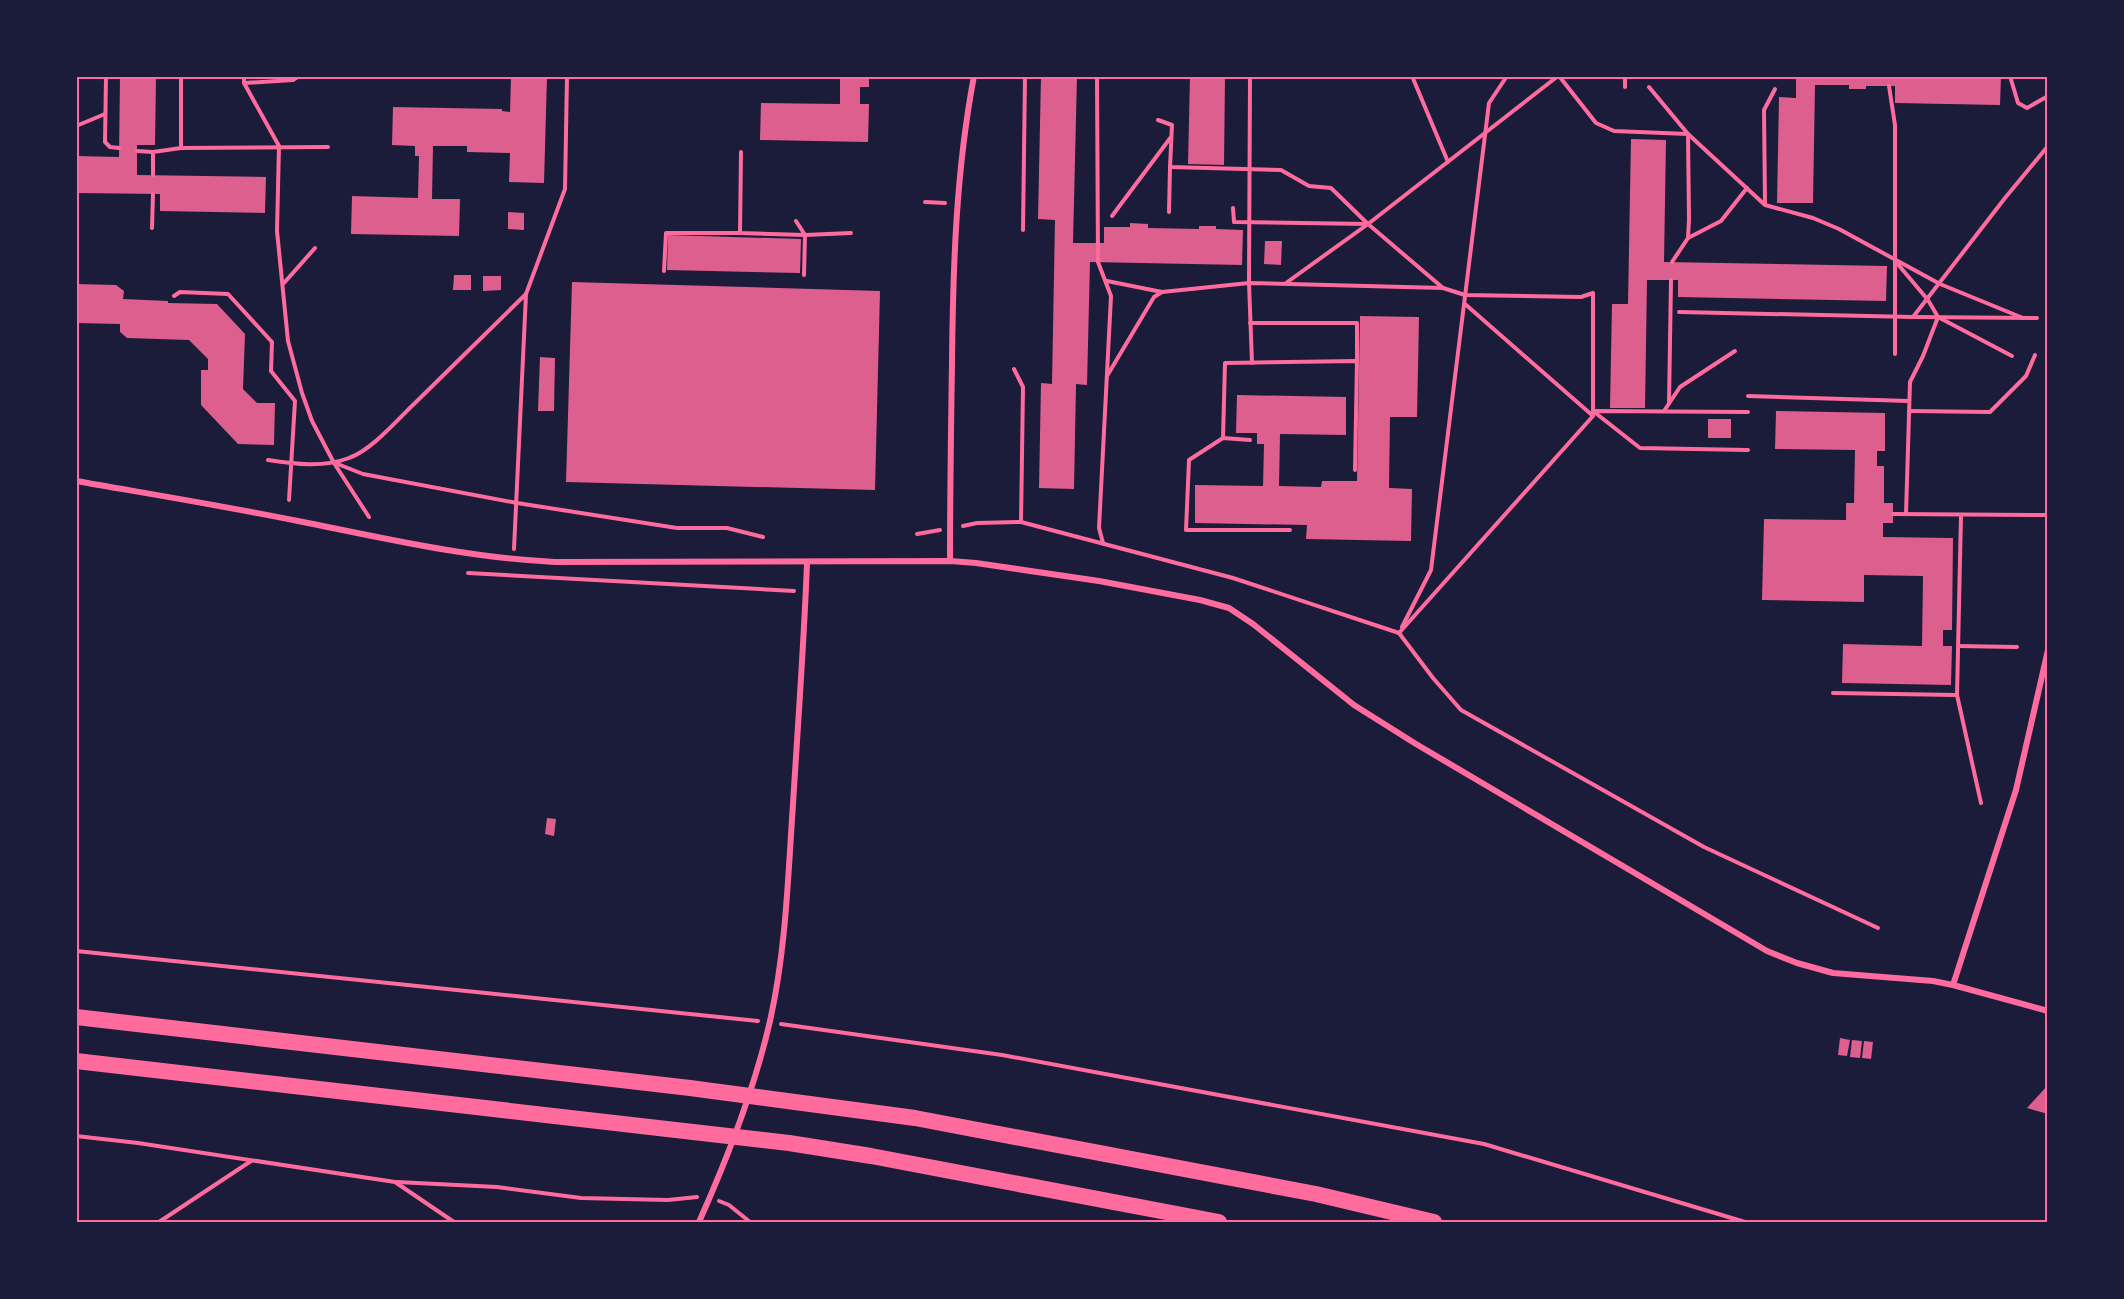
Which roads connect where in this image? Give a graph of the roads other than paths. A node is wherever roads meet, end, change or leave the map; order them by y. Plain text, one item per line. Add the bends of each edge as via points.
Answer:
1 (974, 76) edge
2 (76, 481) edge
3 (950, 561) junction
4 (807, 563) junction
5 (2048, 650) edge
6 (1953, 985) junction
7 (2048, 1011) edge
8 (76, 1017) edge
9 (76, 1061) edge
10 (699, 1222) edge
11 (1219, 1222) edge
12 (1434, 1222) edge

1 - 3 street via 957,203
2 - 4 street via 456,553 512,560
3 - 4 street
3 - 6 street via 1099,581 1229,608 1354,705 1767,951 1833,973
4 - 10 street via 782,958 756,1077
5 - 6 street via 2016,790
6 - 7 street
8 - 12 highway via 915,1118 1293,1190
9 - 11 highway via 789,1143

